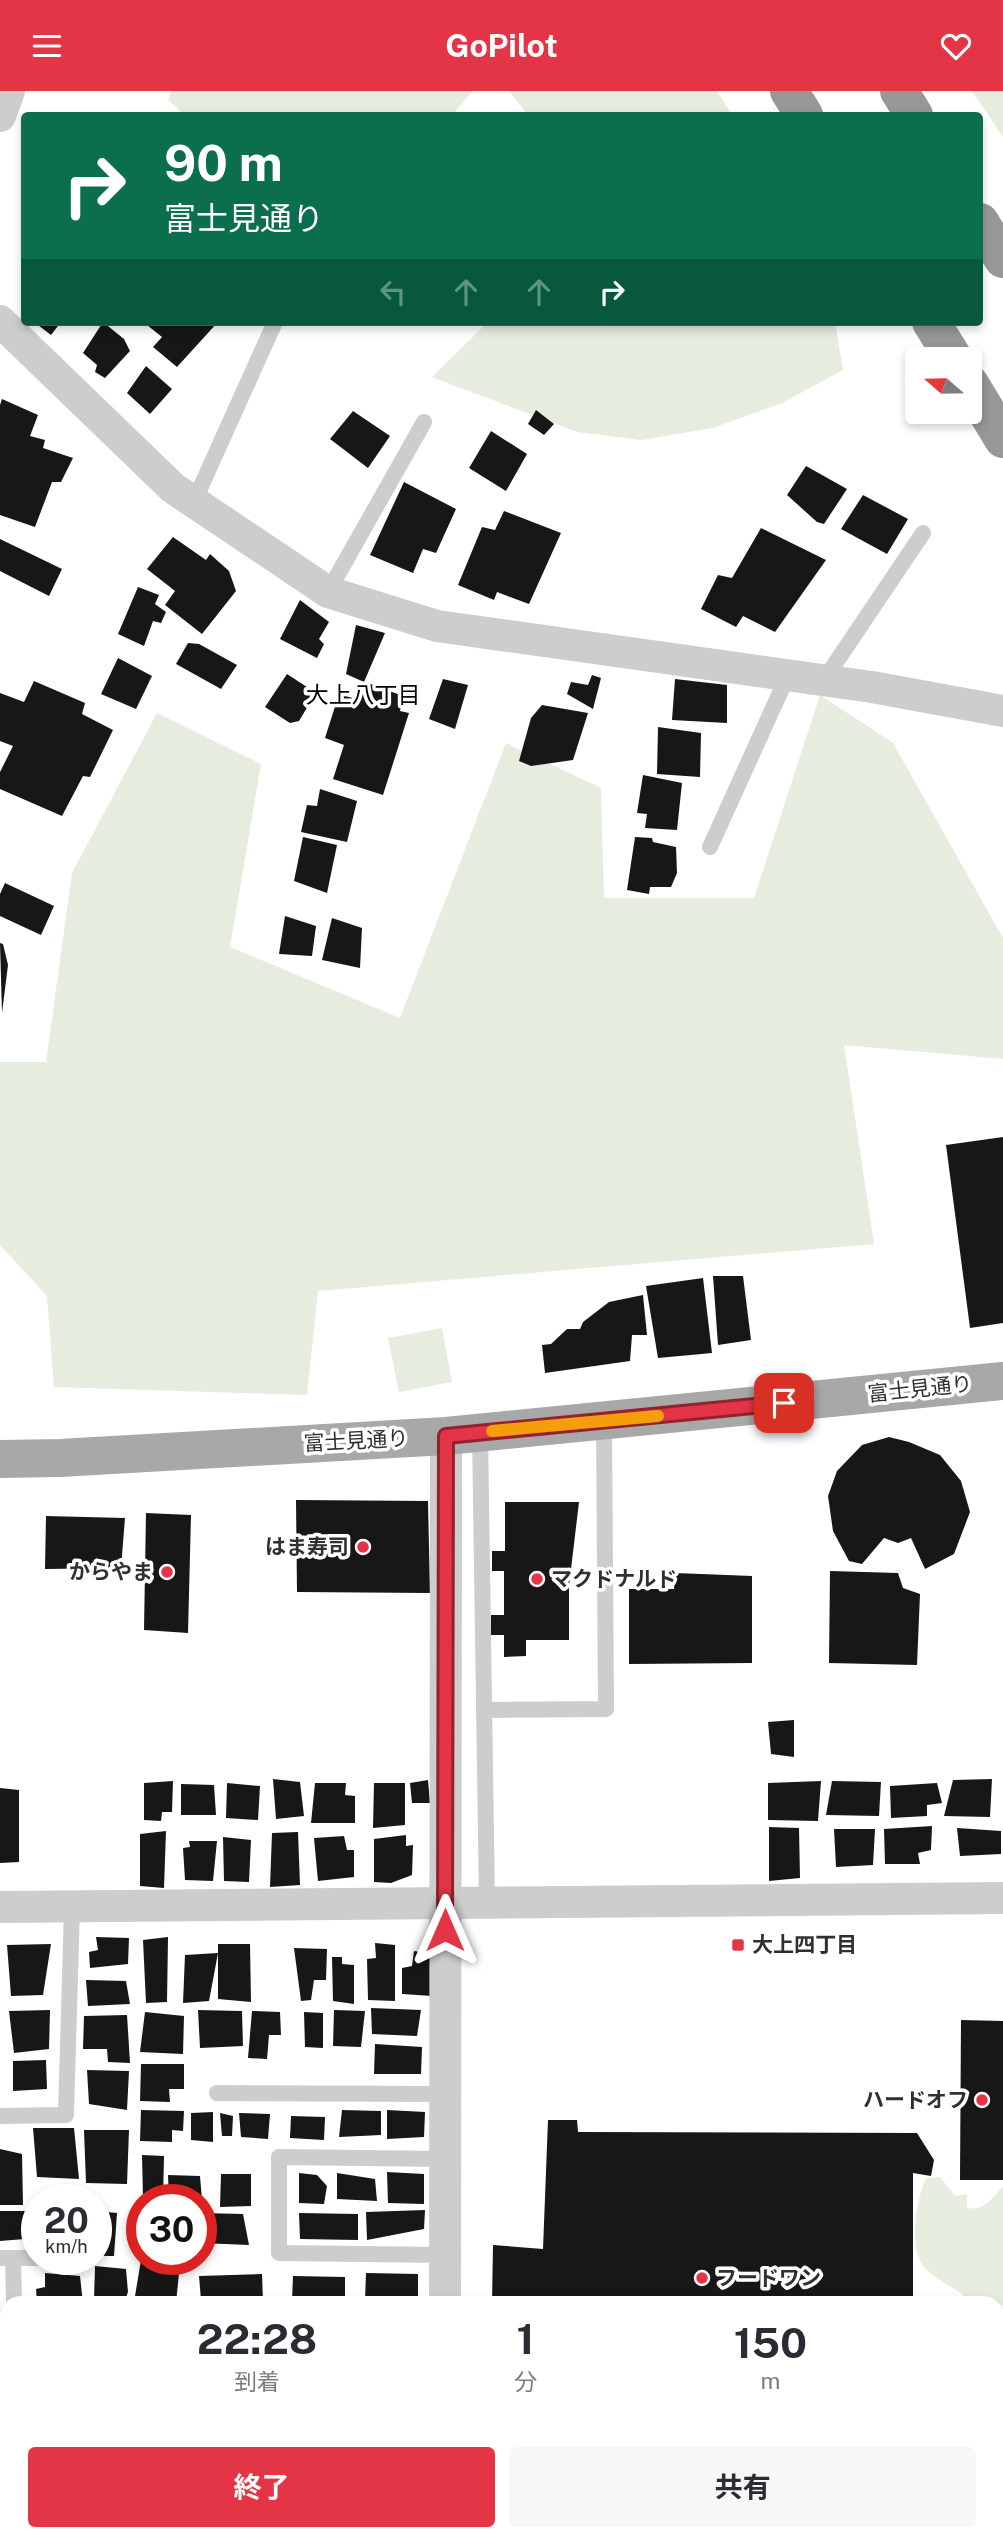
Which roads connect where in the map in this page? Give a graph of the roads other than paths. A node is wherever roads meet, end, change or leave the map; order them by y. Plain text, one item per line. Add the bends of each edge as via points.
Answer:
1 (9, 91) edge
2 (789, 91) edge
3 (899, 91) edge
4 (802, 112) edge
5 (912, 112) edge
6 (0, 116) edge
7 (983, 227) edge
8 (1003, 259) edge
9 (0, 321) edge
10 (273, 326) edge
11 (933, 326) edge
12 (947, 347) edge
13 (982, 404) edge
14 (424, 422) dead end
15 (1003, 439) edge
16 (194, 502) junction
17 (923, 533) dead end
18 (328, 592) junction
19 (788, 675) junction
20 (824, 680) junction
21 (1003, 711) edge
22 (709, 847) dead end
23 (1003, 1381) edge
24 (604, 1421) junction
25 (463, 1434) junction
26 (0, 1459) edge
27 (484, 1710) junction
28 (1003, 1898) edge
29 (445, 1903) junction
30 (486, 1903) junction
31 (0, 1907) edge
32 (72, 1907) junction
33 (217, 2092) dead end
34 (446, 2094) junction
35 (0, 2116) edge
36 (446, 2159) junction
37 (445, 2255) junction
38 (7, 2258) edge
39 (13, 2296) edge
40 (445, 2296) edge

1 - 6 street
2 - 4 highway
3 - 5 highway
7 - 8 highway
9 - 16 street via 173,488
10 - 16 lane
11 - 12 highway
13 - 15 highway
14 - 18 lane
16 - 18 street
17 - 20 lane
18 - 19 street via 437,626
19 - 20 street
19 - 22 lane
20 - 21 street
23 - 24 main road, 富士見通り
24 - 25 main road, 富士見通り
24 - 27 lane via 606,1709
25 - 26 main road, 富士見通り
25 - 27 lane
25 - 29 street
27 - 30 lane
28 - 30 street
29 - 30 street
29 - 32 street
29 - 34 street
31 - 32 street
32 - 35 lane via 66,2115
33 - 34 lane
34 - 36 street
36 - 37 street
36 - 37 lane via 279,2157 279,2253
37 - 40 street
38 - 39 lane

